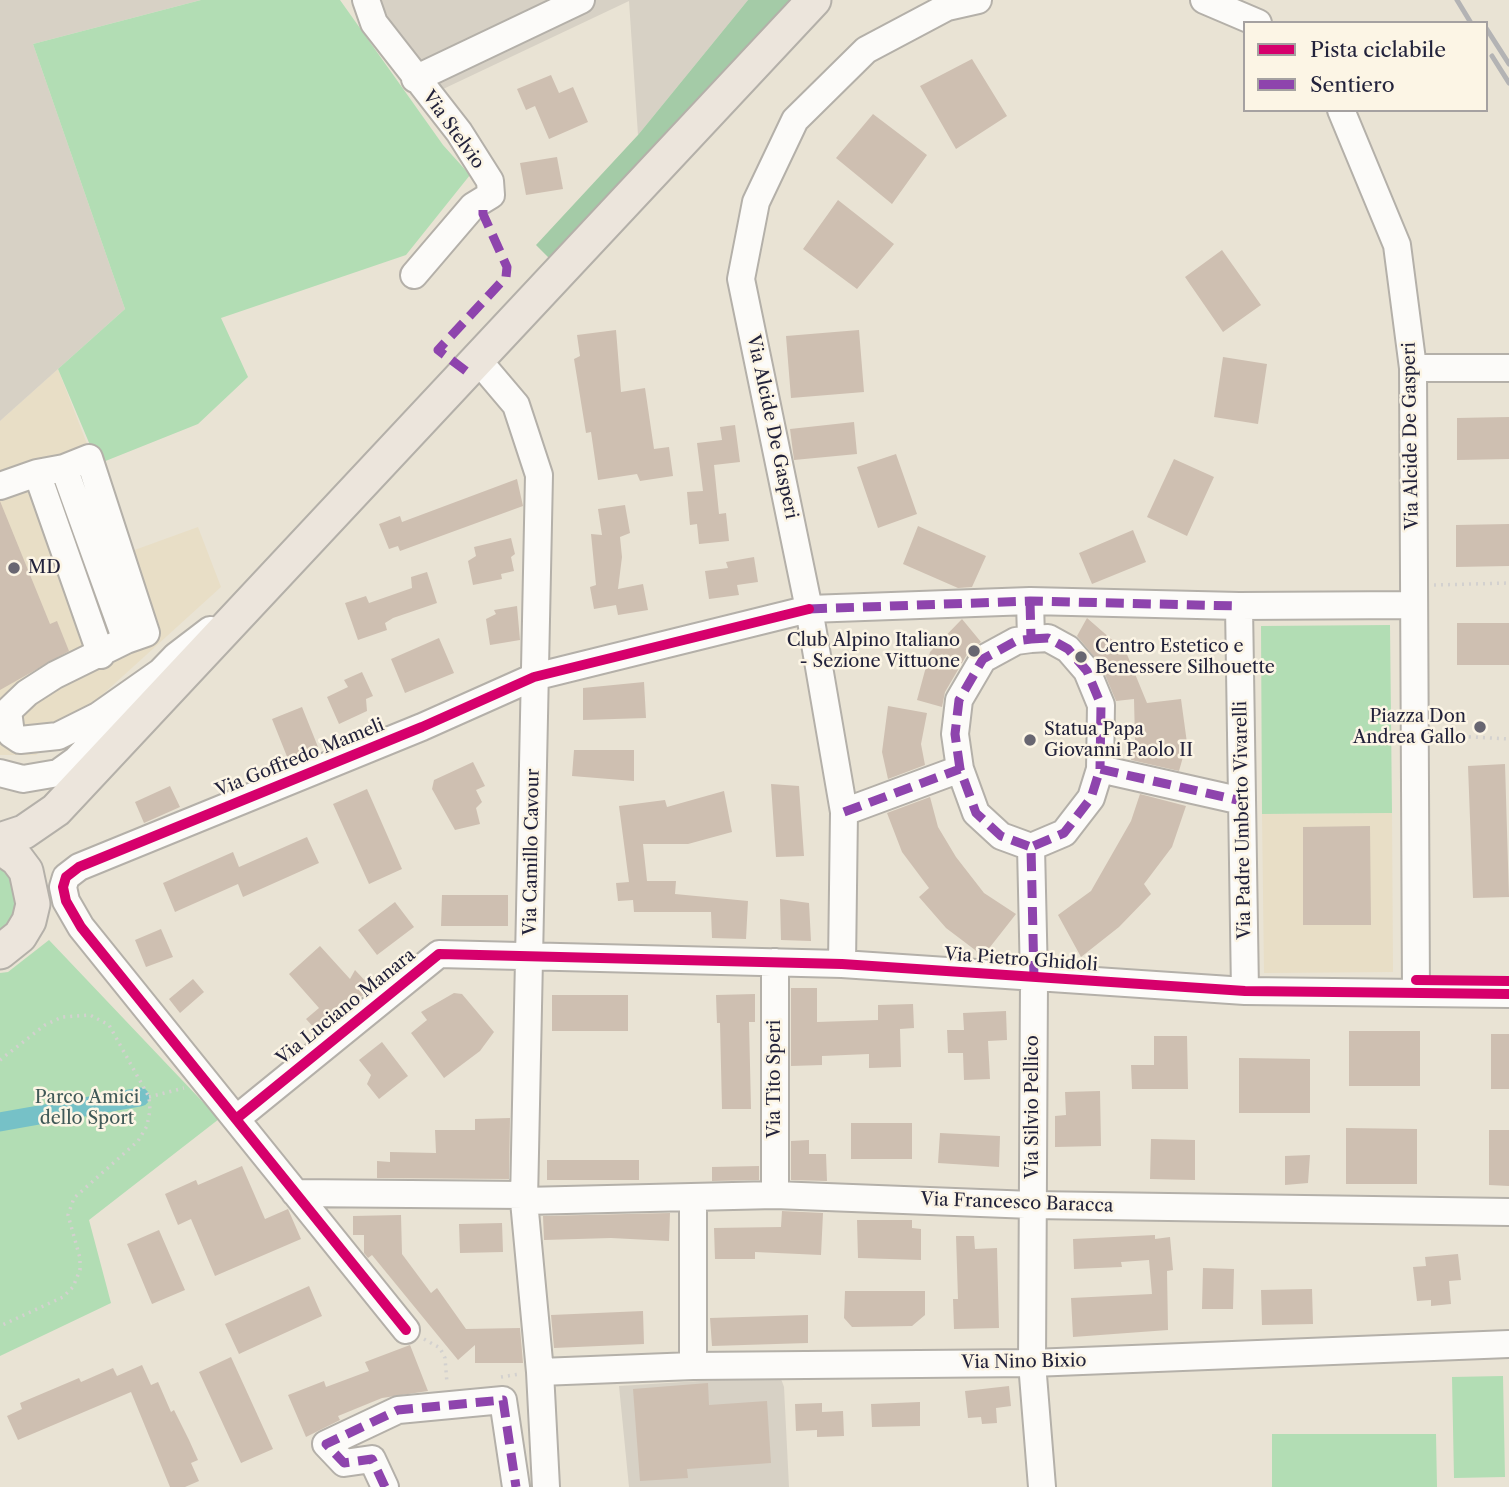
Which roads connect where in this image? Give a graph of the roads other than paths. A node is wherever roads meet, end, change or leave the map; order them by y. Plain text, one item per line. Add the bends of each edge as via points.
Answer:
1 (366, 0) edge
2 (582, 0) edge
3 (814, 0) edge
4 (978, 0) edge
5 (1204, 0) edge
6 (1253, 21) edge
7 (415, 79) junction
8 (1343, 112) edge
9 (414, 275) dead end
10 (477, 359) junction
11 (1413, 368) junction
12 (1509, 368) edge
13 (37, 473) junction
14 (0, 486) edge
15 (1413, 595) junction
16 (251, 600) junction
17 (1030, 601) junction
18 (1239, 606) junction
19 (809, 609) junction
20 (1031, 639) junction
21 (101, 655) junction
22 (162, 671) junction
23 (534, 677) junction
24 (960, 769) junction
25 (1100, 769) junction
26 (0, 773) edge
27 (1242, 802) junction
28 (57, 810) junction
29 (844, 811) junction
30 (0, 840) edge
31 (1031, 847) junction
32 (0, 848) edge
33 (31, 886) junction
34 (0, 952) edge
35 (530, 956) junction
36 (775, 962) junction
37 (842, 964) junction
38 (1034, 979) junction
39 (1245, 991) junction
40 (1416, 993) junction
41 (1509, 994) edge
42 (236, 1119) junction
43 (295, 1193) junction
44 (775, 1195) junction
45 (694, 1197) junction
46 (524, 1198) junction
47 (1032, 1205) junction
48 (1509, 1212) edge
49 (406, 1330) road end
50 (1509, 1344) edge
51 (1032, 1363) junction
52 (693, 1366) junction
53 (540, 1373) junction
54 (385, 1487) edge
55 (516, 1487) edge
56 (546, 1487) edge
57 (1042, 1487) edge

1 - 7 street, Via Stelvio via 374,23
2 - 7 street, Via Stelvio
3 - 10 main road
4 - 19 street, Via Alcide De Gasperi via 947,7 866,50 794,120 756,202 741,279
5 - 6 street
7 - 9 street, Via Stelvio via 459,132 490,181 491,195 473,206
8 - 11 street, Via Alcide De Gasperi via 1396,245
10 - 16 main road
10 - 23 street, Via Camillo Cavour via 516,405 539,475
11 - 12 street
11 - 15 street, Via Alcide De Gasperi
13 - 14 street
13 - 21 street
13 - 21 street via 64,468 126,640
15 - 18 street
15 - 40 street, Via Alcide De Gasperi
16 - 22 street
16 - 28 main road
17 - 18 street, Via Goffredo Mameli
17 - 19 street, Via Goffredo Mameli
17 - 20 street
18 - 27 street, Via Padre Umberto Vivarelli
19 - 23 street, Via Goffredo Mameli
19 - 29 street, Via Alcide De Gasperi
20 - 24 street via 1016,640 983,659 958,700 955,734
20 - 25 street via 1048,638 1068,649 1087,671 1101,705
21 - 22 street via 55,674 27,693 8,711 10,734 20,740 58,736 98,716
22 - 26 street via 58,773 23,779
23 - 35 street, Via Camillo Cavour
23 - 42 street, Via Goffredo Mameli via 79,867 66,877 66,901 81,927
24 - 29 street
24 - 31 street via 976,813 1001,836
25 - 27 street
25 - 31 street via 1091,798 1064,833
27 - 39 street, Via Padre Umberto Vivarelli
28 - 30 main road via 24,832
28 - 33 main road via 38,851
29 - 37 street, Via Alcide De Gasperi
31 - 38 street, Via Silvio Pellico
32 - 33 main road via 17,859
33 - 34 main road via 29,921 20,936
35 - 36 street, Via Pietro Ghidoli
35 - 42 street, Via Luciano Manara via 439,954
35 - 46 street, Via Camillo Cavour
36 - 37 street, Via Pietro Ghidoli
36 - 44 street, Via Tito Speri
37 - 38 street, Via Pietro Ghidoli
38 - 39 street, Via Pietro Ghidoli
38 - 47 street, Via Silvio Pellico
39 - 40 street, Via Pietro Ghidoli
40 - 41 street, Via Pietro Ghidoli
42 - 43 street
43 - 46 street, Via Francesco Baracca
43 - 49 street
44 - 45 street, Via Francesco Baracca
44 - 47 street, Via Francesco Baracca
45 - 46 street, Via Francesco Baracca
45 - 52 street
46 - 53 street, Via Camillo Cavour
47 - 48 street, Via Francesco Baracca
47 - 51 street, Via Silvio Pellico
50 - 51 street, Via Nino Bixio
51 - 52 street, Via Nino Bixio
51 - 57 street, Via Silvio Pellico
52 - 53 street, Via Nino Bixio
53 - 56 street, Via Camillo Cavour
54 - 55 street via 372,1459 344,1463 326,1444 398,1410 503,1400

